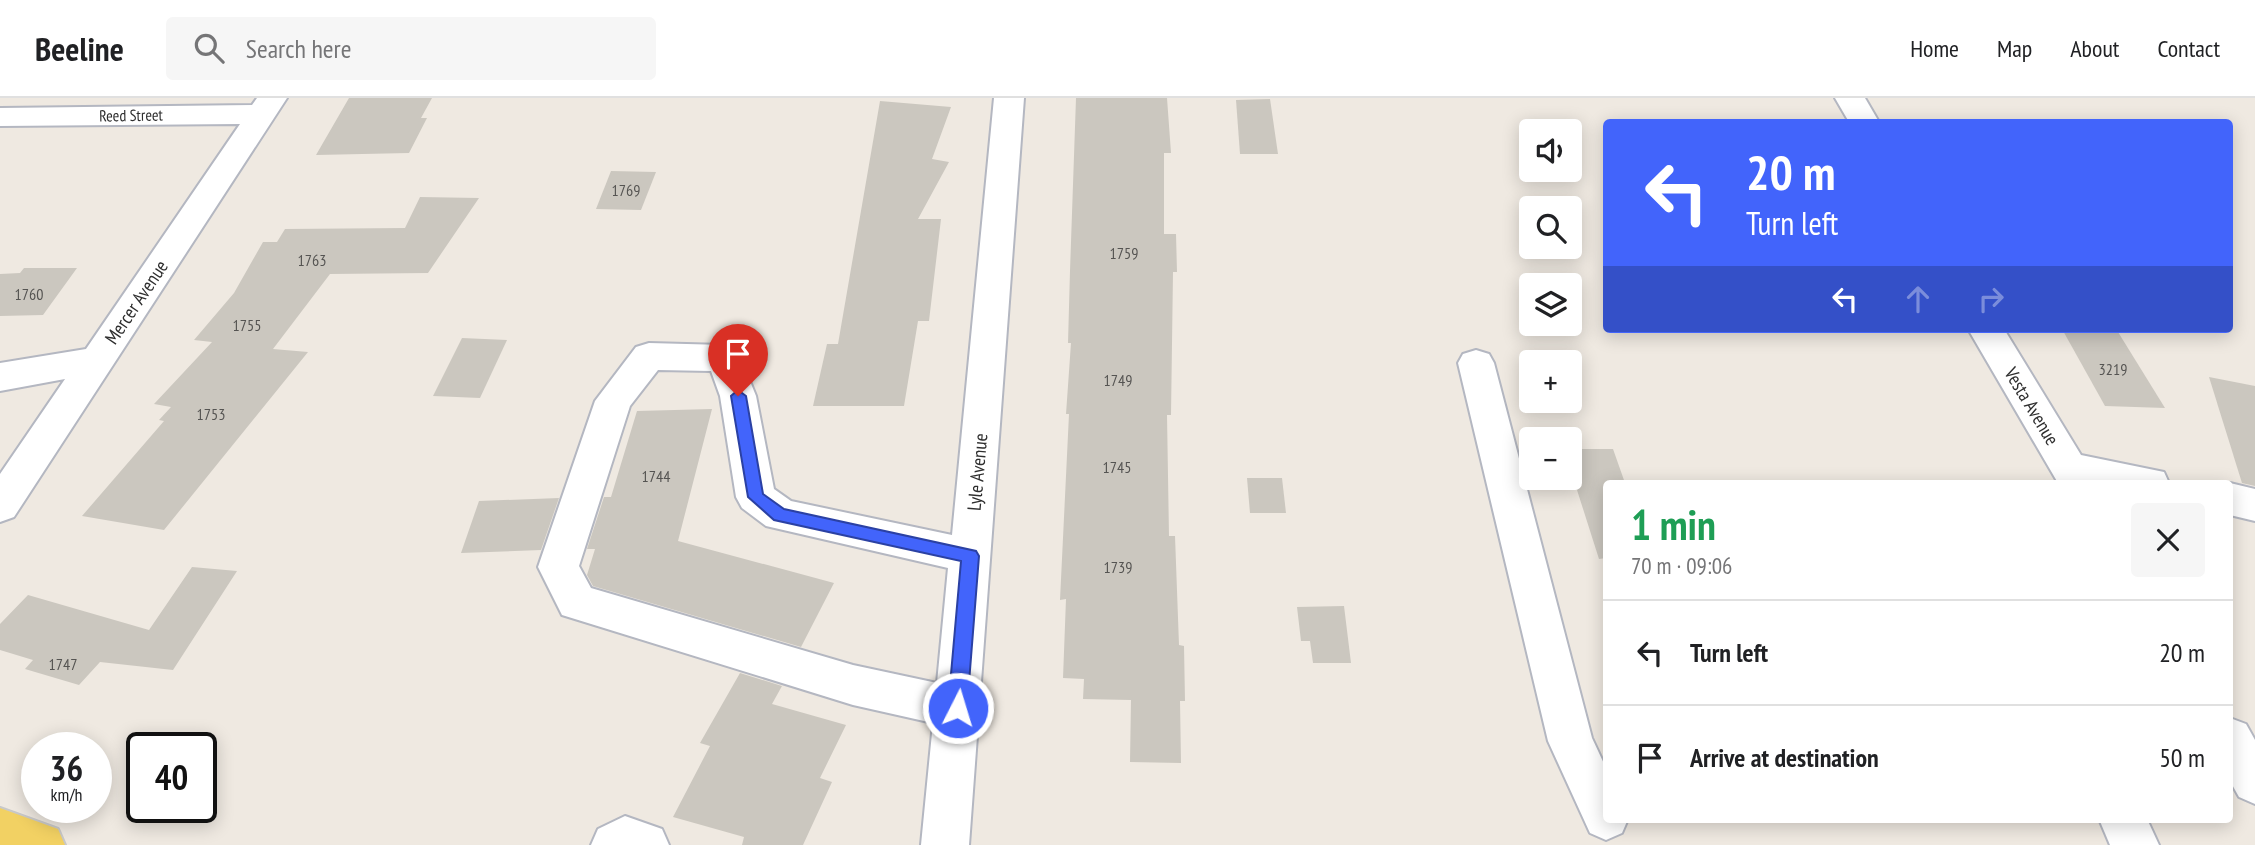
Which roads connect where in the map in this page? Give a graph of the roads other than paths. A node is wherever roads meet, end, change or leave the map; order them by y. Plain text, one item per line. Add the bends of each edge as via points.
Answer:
1 (1009, 98) edge
2 (1850, 98) edge
3 (266, 106) edge
4 (0, 117) edge
5 (1862, 119) edge
6 (1988, 333) edge
7 (97, 360) junction
8 (1476, 363) dead end
9 (0, 377) edge
10 (2073, 476) edge
11 (2117, 480) edge
12 (2233, 500) edge
13 (2255, 505) edge
14 (0, 506) edge
15 (970, 556) junction
16 (958, 708) junction
17 (2233, 744) edge
18 (2255, 782) edge
19 (1603, 810) edge
20 (1610, 823) edge
21 (2124, 823) edge
22 (0, 831) edge
23 (41, 845) edge
24 (615, 845) edge
25 (645, 845) edge
26 (945, 845) edge
27 (1622, 845) edge
28 (2135, 845) edge

1 - 15 street, Lyle Avenue
2 - 5 street
3 - 4 street, Reed Street
3 - 7 street, Mercer Avenue
6 - 10 street, Vesta Avenue
7 - 9 street
7 - 14 street, Mercer Avenue
8 - 19 street via 1570,741
10 - 11 street
12 - 13 street
15 - 16 street, Lyle Avenue
15 - 16 street via 780,515 756,497 738,396 724,358 649,356 613,401 558,568 577,601 853,685
16 - 26 street, Lyle Avenue
17 - 18 street
20 - 27 street
21 - 28 street
22 - 23 main road
24 - 25 street via 625,839

